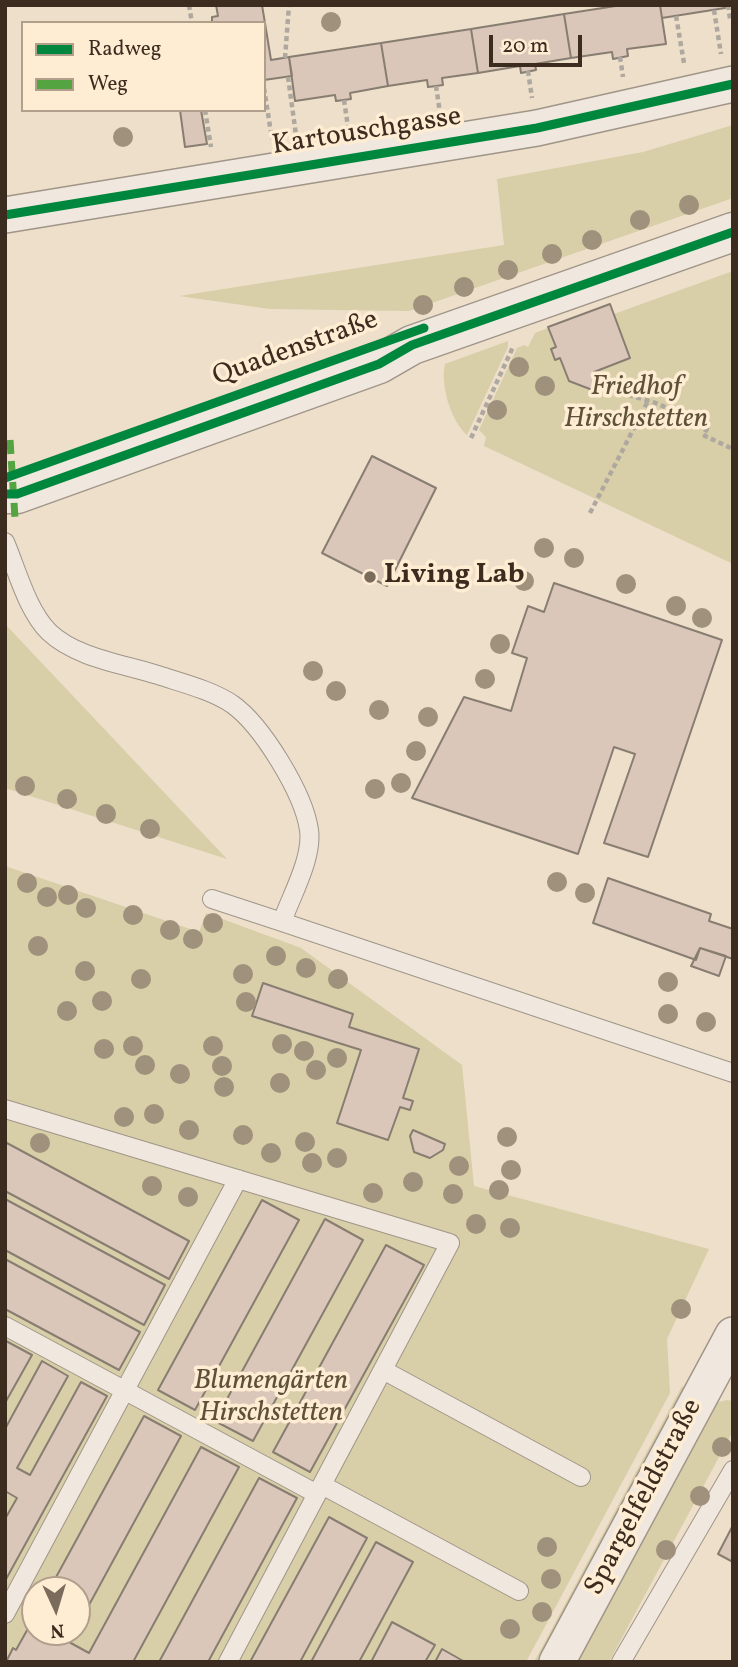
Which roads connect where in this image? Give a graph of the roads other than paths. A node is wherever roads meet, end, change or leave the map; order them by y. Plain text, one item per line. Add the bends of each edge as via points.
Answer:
1 (727, 73) edge
2 (5, 215) edge
3 (733, 232) edge
4 (604, 278) junction
5 (5, 478) edge
6 (5, 494) edge
7 (5, 542) edge
8 (212, 899) dead end
9 (282, 922) junction
10 (733, 1073) edge
11 (5, 1109) edge
12 (238, 1179) junction
13 (5, 1326) edge
14 (733, 1335) edge
15 (383, 1370) junction
16 (722, 1380) edge
17 (125, 1390) junction
18 (733, 1470) edge
19 (581, 1477) dead end
20 (319, 1489) junction
21 (519, 1591) dead end
22 (5, 1614) edge
23 (228, 1662) edge
24 (557, 1662) edge
25 (621, 1662) edge

1 - 2 street, Kartouschgasse via 537,128 287,157
3 - 4 street, Quadenstraße
4 - 5 street, Quadenstraße via 580,273
4 - 6 street, Quadenstraße via 412,345 379,364 17,494
7 - 9 lane via 31,605 49,632 75,649 193,686 233,705 267,742 294,783 309,831
8 - 9 lane
9 - 10 lane
11 - 12 lane
12 - 15 lane via 450,1243
12 - 17 lane
13 - 17 lane
14 - 16 street, Spargelfeldstraße
15 - 19 lane
15 - 20 lane
16 - 24 street, Spargelfeldstraße
17 - 20 lane
17 - 22 lane
18 - 25 lane
20 - 21 lane
20 - 23 lane

